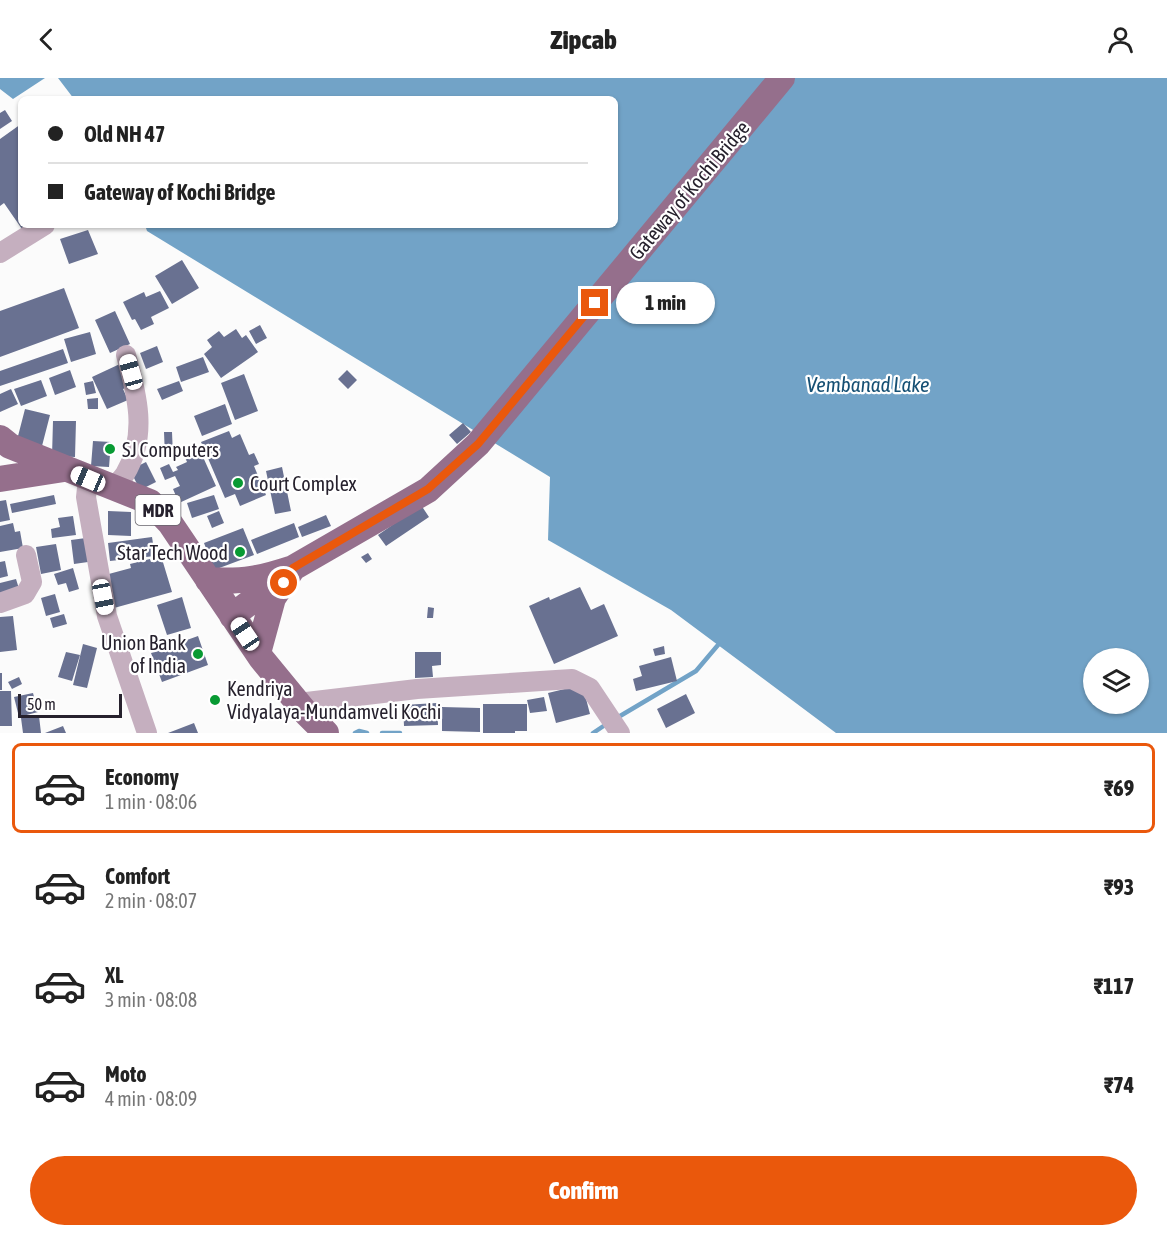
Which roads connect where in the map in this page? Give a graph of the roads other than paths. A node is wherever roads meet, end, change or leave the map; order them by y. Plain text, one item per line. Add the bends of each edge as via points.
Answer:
1 (782, 78) edge
2 (40, 228) edge
3 (0, 253) edge
4 (126, 355) dead end
5 (0, 438) edge
6 (64, 469) junction
7 (0, 479) edge
8 (88, 479) junction
9 (113, 488) junction
10 (26, 555) dead end
11 (293, 568) junction
12 (208, 580) junction
13 (0, 603) edge
14 (232, 616) junction
15 (258, 653) junction
16 (298, 703) junction
17 (147, 733) edge
18 (326, 733) edge
19 (620, 733) edge

1 - 11 main road, Gateway of Kochi Bridge via 478,444 428,489
2 - 3 street
4 - 9 street via 136,388 140,425 124,476
5 - 6 main road, MDR via 9,446
6 - 7 main road
6 - 8 main road, MDR
8 - 9 main road, MDR
8 - 17 street via 86,497 107,616
9 - 12 main road, MDR via 150,502 170,523
10 - 13 street via 32,582 25,594
11 - 12 main road via 255,580
11 - 14 main road
11 - 15 main road via 273,598
12 - 14 main road, MDR
14 - 15 main road, MDR
15 - 16 main road
16 - 18 main road
16 - 19 street via 417,689 572,679 590,688

